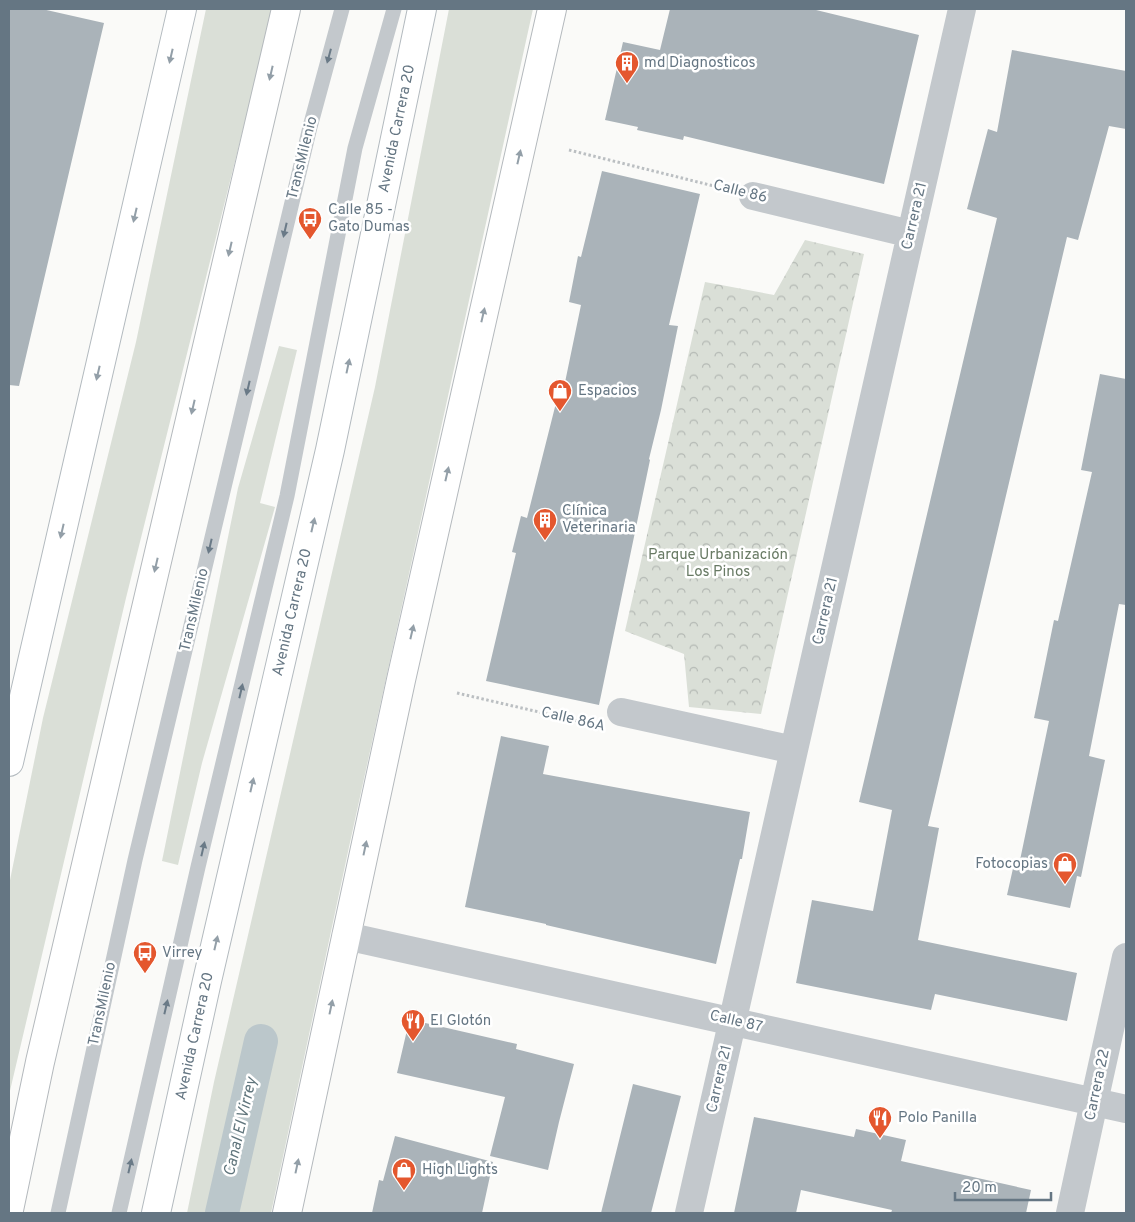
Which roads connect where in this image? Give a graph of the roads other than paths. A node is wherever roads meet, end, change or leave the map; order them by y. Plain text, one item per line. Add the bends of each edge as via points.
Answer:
1 (182, 9) edge
2 (286, 9) edge
3 (342, 9) edge
4 (394, 9) edge
5 (422, 9) edge
6 (552, 9) edge
7 (962, 9) edge
8 (754, 196) road end
9 (911, 234) junction
10 (612, 719) road end
11 (794, 750) junction
12 (9, 762) edge
13 (346, 936) junction
14 (1126, 957) edge
15 (732, 1021) junction
16 (1094, 1102) junction
17 (1126, 1109) edge
18 (9, 1210) edge
19 (58, 1213) edge
20 (119, 1213) edge
21 (156, 1213) edge
22 (287, 1213) edge
23 (689, 1213) edge
24 (1070, 1213) edge

1 -> 12 main road
2 -> 18 main road via 40,1062
3 -> 19 lane, TransMilenio via 310,127 153,784
20 -> 4 lane via 287,496 355,148
21 -> 5 main road, Avenida Carrera 20 via 330,450
13 -> 6 main road
7 - 9 street, Carrera 21
8 - 9 street, Calle 86
9 - 11 street, Carrera 21
10 - 11 street, Calle 86A
11 - 15 street, Carrera 21
13 - 15 street, Calle 87
22 -> 13 main road
14 - 16 street, Carrera 22
15 - 16 street, Calle 87
15 - 23 street, Carrera 21
16 - 17 street, Calle 87
16 - 24 street, Carrera 22

